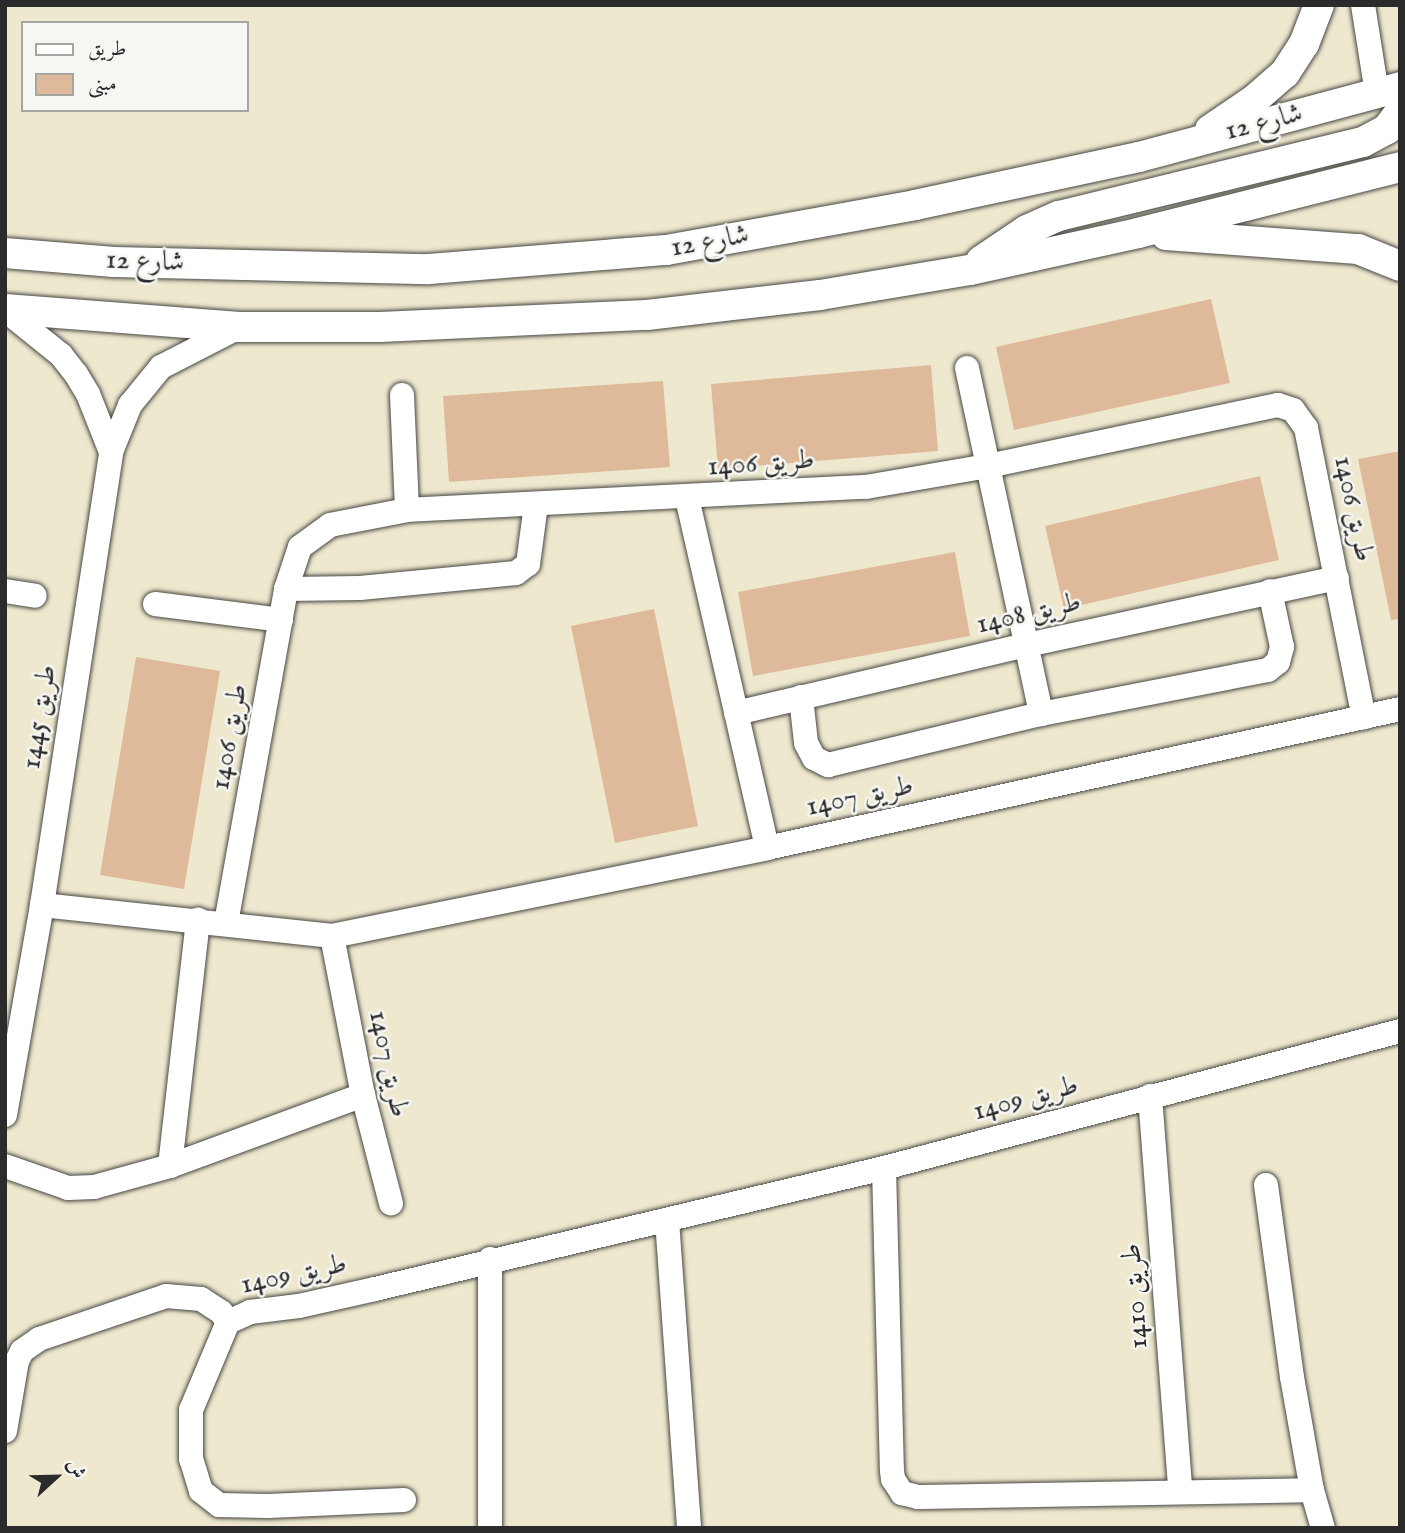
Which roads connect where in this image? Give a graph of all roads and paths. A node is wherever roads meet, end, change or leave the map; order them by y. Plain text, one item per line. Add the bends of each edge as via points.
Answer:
1 (1319, 5) edge
2 (1363, 5) edge
3 (1388, 90) edge
4 (1393, 121) edge
5 (1191, 142) junction
6 (1400, 160) edge
7 (1400, 168) edge
8 (1138, 233) junction
9 (5, 253) edge
10 (1400, 266) edge
11 (970, 270) junction
12 (5, 310) edge
13 (239, 327) junction
14 (967, 368) dead end
15 (402, 395) dead end
16 (111, 452) junction
17 (988, 466) junction
18 (687, 498) junction
19 (536, 505) junction
20 (407, 510) junction
21 (1337, 578) junction
22 (286, 589) junction
23 (5, 590) edge
24 (1270, 591) junction
25 (35, 596) dead end
26 (155, 604) dead end
27 (281, 620) junction
28 (1027, 645) junction
29 (800, 697) junction
30 (1400, 709) edge
31 (736, 713) junction
32 (1041, 714) junction
33 (1364, 717) junction
34 (767, 848) junction
35 (42, 905) junction
36 (198, 920) junction
37 (226, 923) junction
38 (332, 936) junction
39 (1400, 1031) edge
40 (363, 1095) junction
41 (1150, 1097) junction
42 (5, 1115) edge
43 (5, 1166) edge
44 (170, 1166) junction
45 (884, 1168) junction
46 (1266, 1185) dead end
47 (391, 1203) dead end
48 (667, 1220) junction
49 (490, 1259) junction
50 (228, 1322) junction
51 (5, 1431) edge
52 (1180, 1490) junction
53 (1312, 1490) junction
54 (404, 1500) dead end
55 (490, 1528) edge
56 (689, 1528) edge
57 (1324, 1528) edge

1 - 5 street via 1304,44 1285,73
2 - 3 street
3 - 4 street
3 - 5 street, شارع 12
4 - 7 street
4 - 11 street via 1363,142 1059,216 1027,230
5 - 9 street, شارع 12 via 915,205 666,250 429,269 114,262
6 - 7 street
7 - 8 street, شارع 12
8 - 10 street via 1347,248
8 - 11 street, شارع 12
11 - 13 street, شارع 12 via 820,295 647,314 393,327
12 - 13 street, شارع 12
12 - 16 street, طريق 1445 via 61,355 76,374 89,394
13 - 16 street, طريق 1445 via 162,367 130,405
14 - 17 street
15 - 20 street
16 - 35 street, طريق 1445
17 - 18 street, طريق 1406 via 866,487
17 - 21 street, طريق 1406 via 1278,405 1293,410 1306,428
17 - 28 street
18 - 19 street, طريق 1406
18 - 31 street
19 - 20 street, طريق 1406
19 - 22 street via 528,564 516,573 360,588
20 - 22 street, طريق 1406 via 330,525 315,533 300,547
21 - 24 street, طريق 1408
21 - 33 street, طريق 1406
22 - 27 street, طريق 1406
23 - 25 street
24 - 28 street, طريق 1408
24 - 32 street via 1282,648 1278,662 1268,670
26 - 27 street
27 - 37 street, طريق 1406
28 - 29 street, طريق 1408
28 - 32 street
29 - 31 street, طريق 1408
29 - 32 street via 806,743 814,758 828,765
30 - 33 street, طريق 1407
31 - 34 street
33 - 34 street, طريق 1407
34 - 38 street, طريق 1407
35 - 36 street, طريق 1407
35 - 42 street, طريق 1445
36 - 37 street, طريق 1407
36 - 44 street
37 - 38 street, طريق 1407
38 - 40 street, طريق 1407
39 - 41 street, طريق 1409
40 - 44 street
40 - 47 street, طريق 1407
41 - 45 street, طريق 1409
41 - 52 street, طريق 1410
43 - 44 street via 68,1188 94,1187
45 - 48 street, طريق 1409
45 - 52 street via 892,1470 902,1493
46 - 53 street
48 - 49 street, طريق 1409
48 - 56 street
49 - 50 street, طريق 1409 via 312,1303 239,1315
49 - 55 street
50 - 51 street via 201,1299 166,1296 38,1339 17,1360
50 - 54 street, طريق 1409 via 191,1410 191,1459 201,1491 219,1505
52 - 53 street
53 - 57 street

